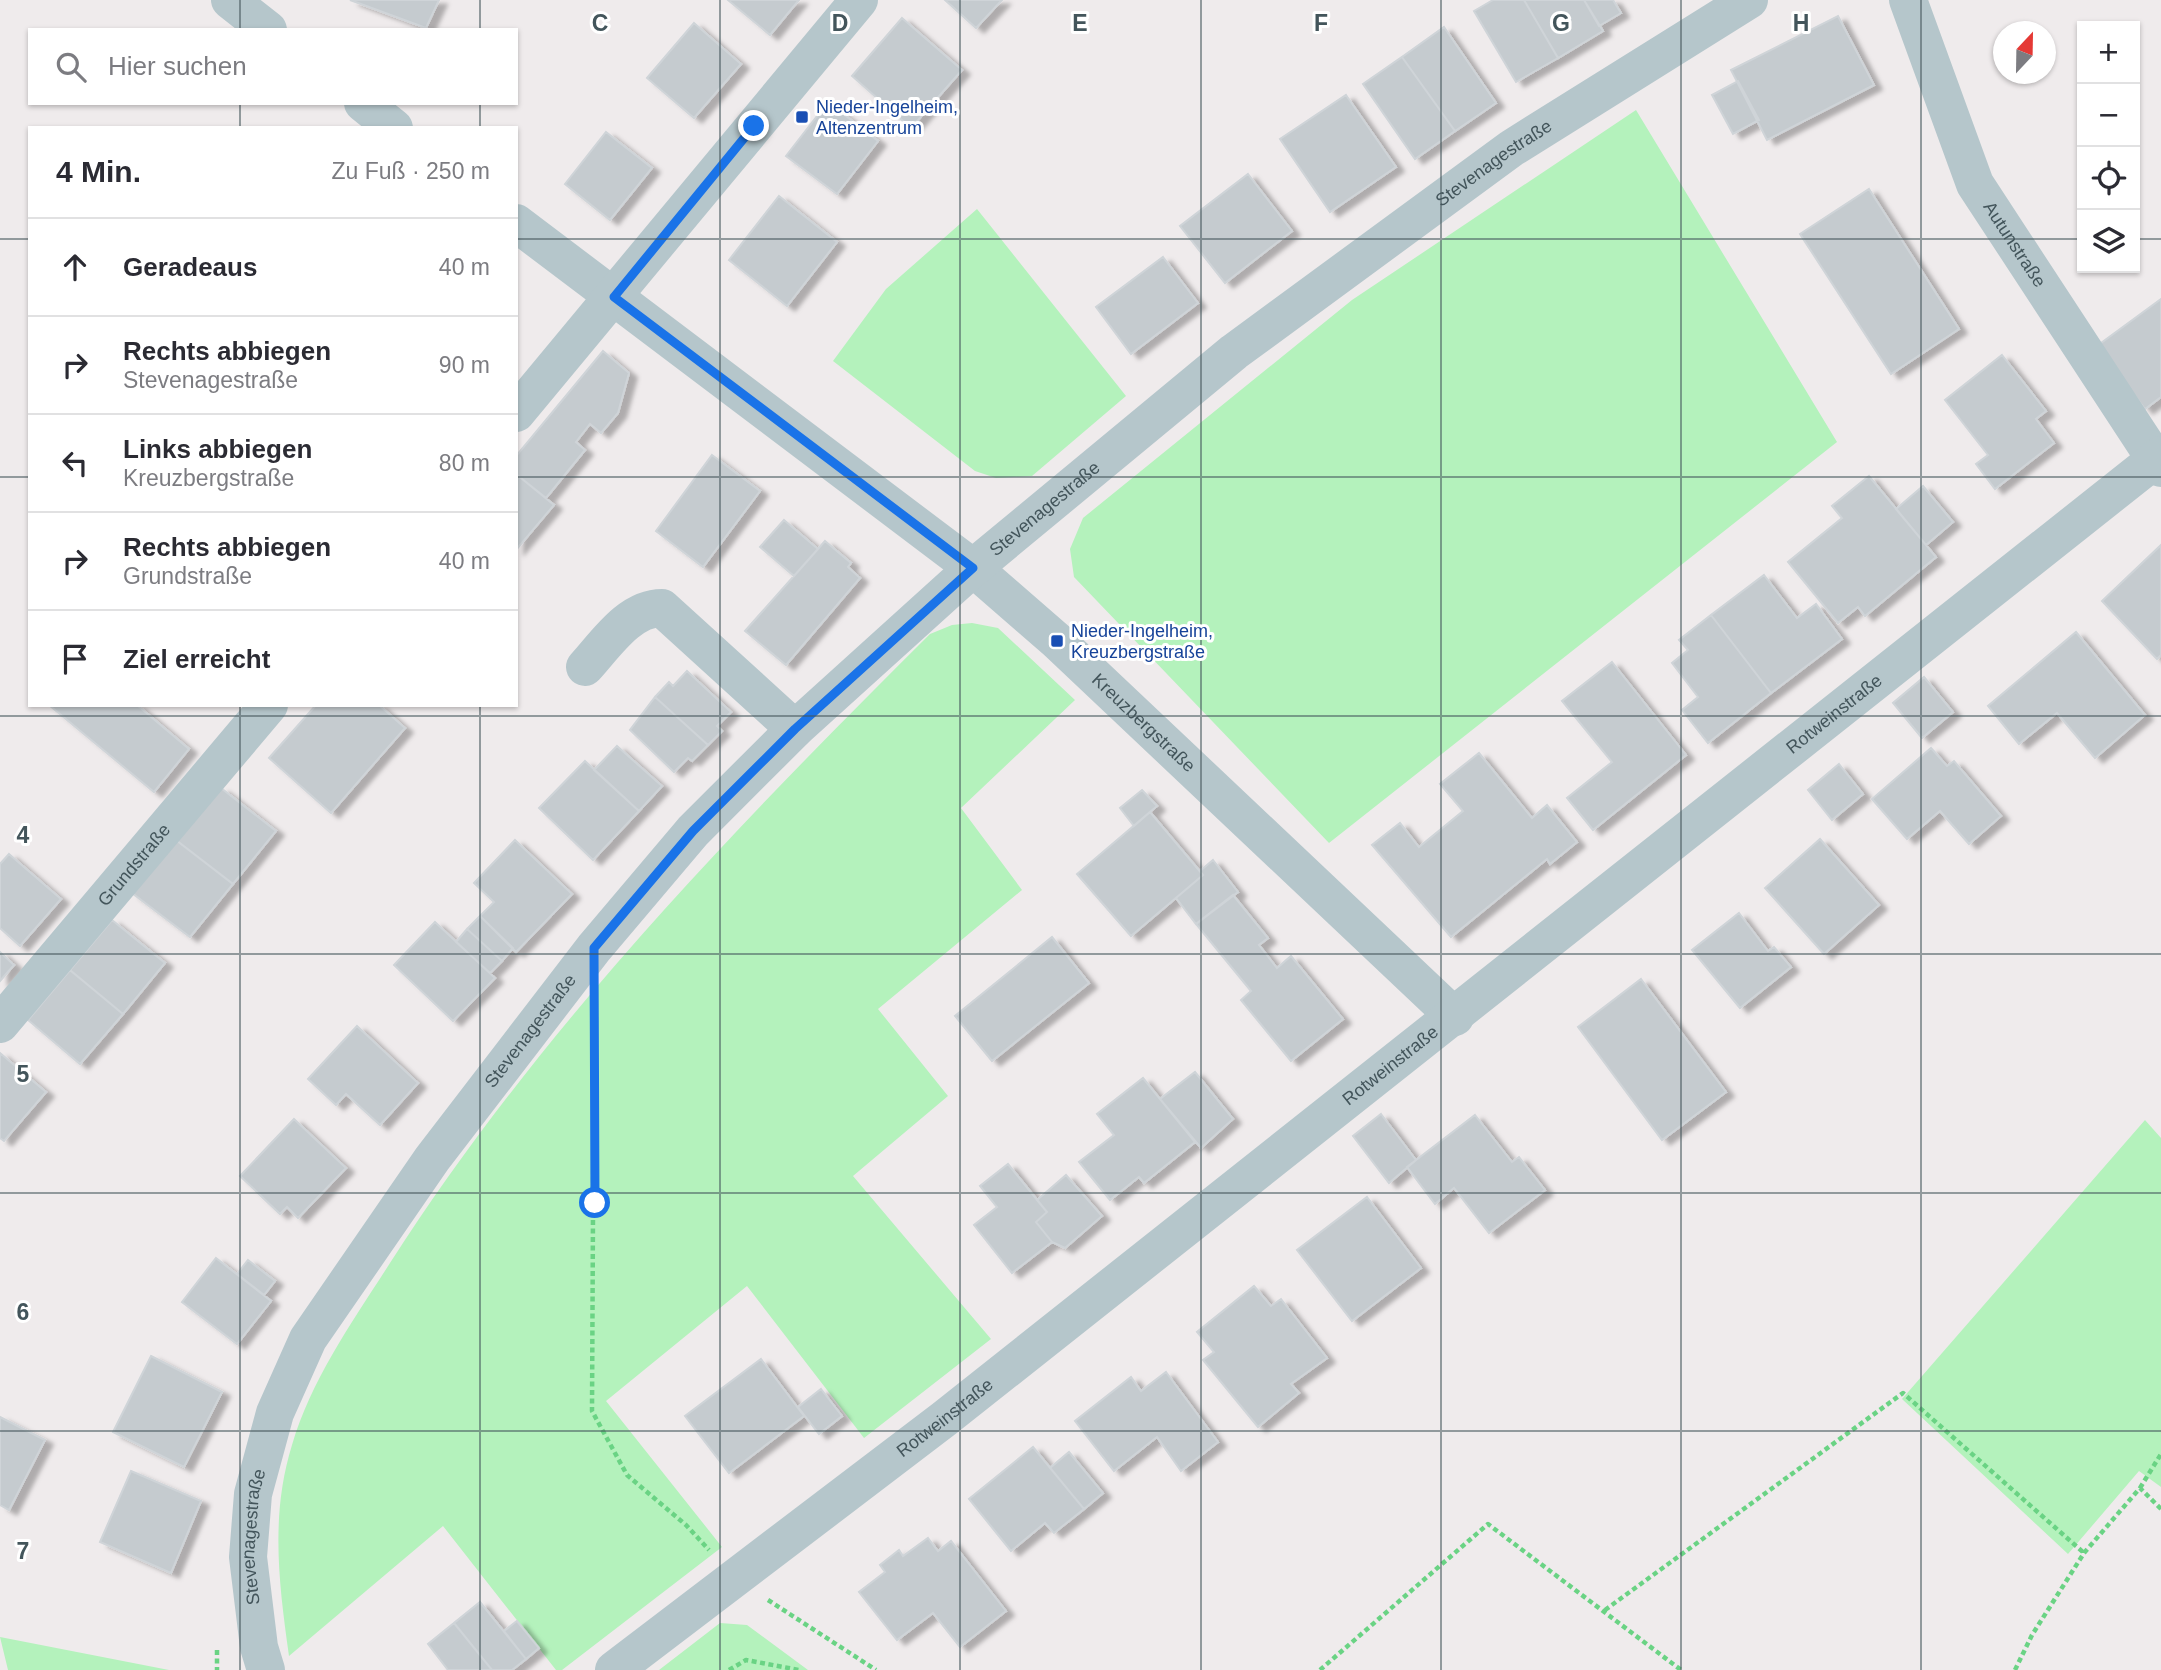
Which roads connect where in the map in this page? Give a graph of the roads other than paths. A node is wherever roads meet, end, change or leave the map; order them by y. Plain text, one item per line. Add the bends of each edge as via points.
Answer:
1 (230, 0) edge
2 (859, 0) edge
3 (1749, 0) edge
4 (1908, 0) edge
5 (265, 28) edge
6 (365, 105) edge
7 (392, 126) edge
8 (518, 225) edge
9 (614, 297) junction
10 (518, 411) edge
11 (2159, 461) edge
12 (973, 568) junction
13 (585, 667) dead end
14 (267, 707) edge
15 (795, 729) junction
16 (1455, 1017) junction
17 (0, 1024) edge
18 (266, 1670) edge
19 (614, 1670) edge

1 - 5 street
2 - 9 street
3 - 12 street, Stevenagestraße via 1512,148 1432,206 1234,352
4 - 11 street, Autunstraße via 1975,184
6 - 7 street
8 - 9 street, Kreuzbergstraße
9 - 10 street
9 - 12 street, Kreuzbergstraße
11 - 16 street, Rotweinstraße
12 - 15 street, Stevenagestraße
12 - 16 street, Kreuzbergstraße via 1057,641
13 - 15 street via 631,618 649,608 662,608
14 - 17 street, Grundstraße
15 - 18 street, Stevenagestraße via 693,831 594,948 432,1159 307,1339 275,1413 253,1494 248,1557
16 - 19 street, Rotweinstraße via 944,1419

